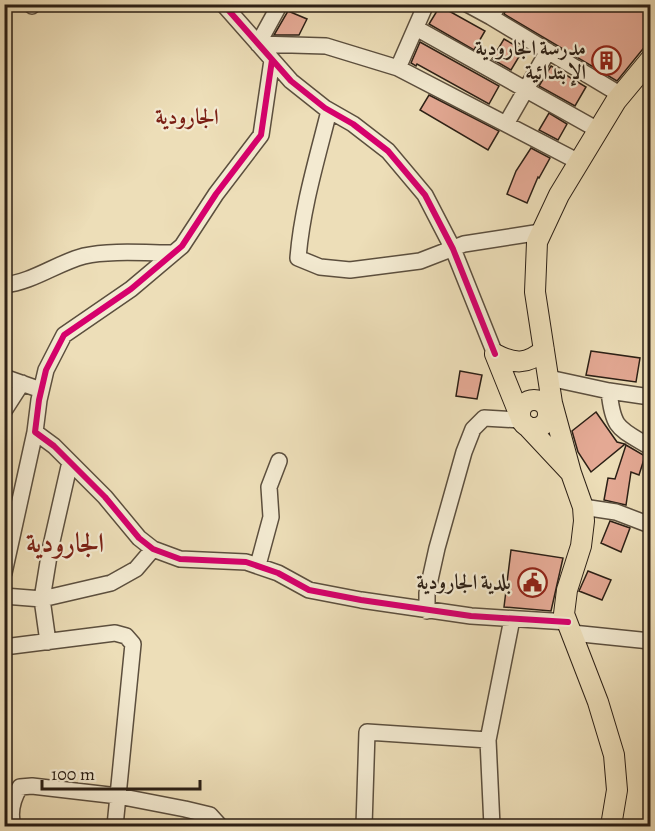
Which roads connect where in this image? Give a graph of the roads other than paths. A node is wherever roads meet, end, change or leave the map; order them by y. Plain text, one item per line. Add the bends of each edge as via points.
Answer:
1 (224, 4) edge
2 (280, 4) edge
3 (426, 4) edge
4 (468, 4) edge
5 (495, 11) edge
6 (416, 28) junction
7 (258, 44) junction
8 (548, 51) junction
9 (272, 60) junction
10 (651, 60) edge
11 (398, 68) junction
12 (526, 88) junction
13 (621, 95) junction
14 (329, 111) junction
15 (506, 124) junction
16 (598, 130) junction
17 (579, 162) junction
18 (541, 232) junction
19 (453, 249) junction
20 (174, 253) junction
21 (4, 285) edge
22 (544, 350) junction
23 (495, 354) junction
24 (4, 376) edge
25 (549, 378) junction
26 (22, 383) junction
27 (41, 390) junction
28 (609, 391) junction
29 (651, 397) edge
30 (4, 411) edge
31 (526, 413) junction
32 (553, 426) junction
33 (35, 432) junction
34 (651, 447) edge
35 (279, 461) dead end
36 (70, 462) junction
37 (571, 473) junction
38 (583, 507) junction
39 (651, 525) edge
40 (153, 549) junction
41 (258, 566) junction
42 (4, 573) edge
43 (4, 596) edge
44 (42, 599) junction
45 (427, 610) junction
46 (512, 619) junction
47 (570, 628) junction
48 (651, 641) edge
49 (48, 642) junction
50 (4, 647) edge
51 (488, 740) junction
52 (118, 796) junction
53 (13, 826) edge
54 (115, 826) edge
55 (220, 826) edge
56 (364, 826) edge
57 (492, 826) edge
58 (611, 826) edge

1 - 7 street
2 - 7 street
3 - 6 street
4 - 5 street
5 - 8 street
6 - 11 street
6 - 12 street
7 - 9 street
7 - 11 street via 327,46
8 - 12 street
8 - 13 street
9 - 14 street
9 - 20 street via 261,135
10 - 13 main road
11 - 15 street
12 - 15 street
12 - 16 street
13 - 16 main road
14 - 19 street via 353,124 388,152 425,195
14 - 19 street via 308,193 298,258 320,267 350,270 420,261
15 - 17 street
16 - 17 main road
17 - 18 main road
18 - 19 street
18 - 22 main road via 537,242 536,292
19 - 23 street
20 - 21 street via 106,252 84,256
20 - 27 street via 131,290 64,335 46,370
22 - 23 main road via 521,363
22 - 25 main road
22 - 31 main road
23 - 31 main road
24 - 26 street
25 - 28 street
25 - 32 main road
26 - 27 street
26 - 30 street
27 - 33 street
28 - 29 street
28 - 34 street via 618,427
31 - 32 main road via 539,427
31 - 37 main road
31 - 45 street via 484,418 473,429 437,548 426,593
32 - 37 main road
33 - 36 street
33 - 42 street
35 - 41 street via 268,487 272,517
36 - 40 street
36 - 44 street
37 - 38 main road
38 - 39 street via 616,512
38 - 47 main road via 581,546 564,614
40 - 41 street via 180,559
40 - 44 street via 136,569 111,583
41 - 45 street via 309,590
43 - 44 street
44 - 49 street
45 - 46 street
46 - 47 street
46 - 51 street
47 - 48 street
47 - 58 main road via 614,755 617,790
49 - 50 street
49 - 52 street via 115,633 126,636 133,644
51 - 56 street via 368,732
51 - 57 street
52 - 53 street via 20,787 11,809
52 - 54 street
52 - 55 street via 210,815

